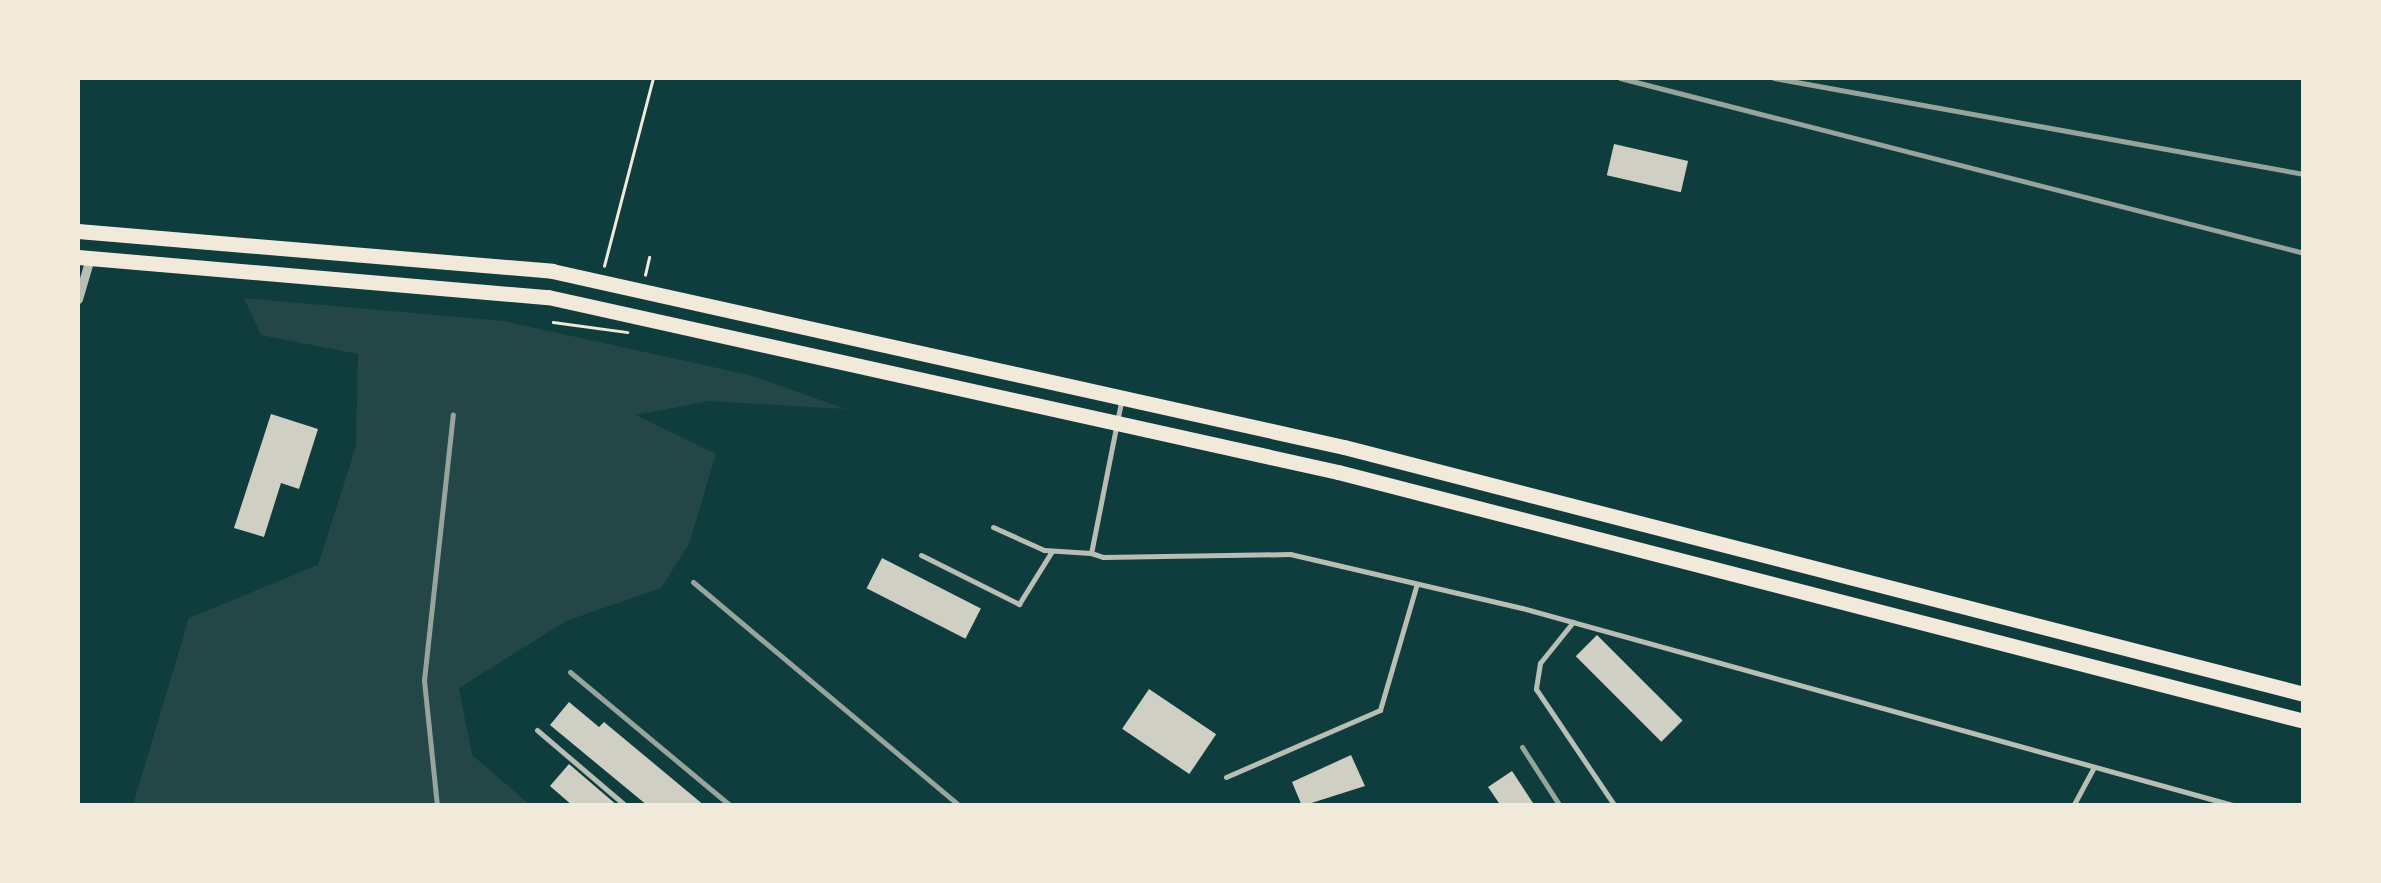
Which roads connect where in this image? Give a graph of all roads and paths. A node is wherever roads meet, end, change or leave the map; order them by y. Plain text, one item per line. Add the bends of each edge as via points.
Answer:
1 (652, 78) edge
2 (78, 231) edge
3 (84, 258) edge
4 (601, 276) dead end
5 (78, 299) edge
6 (592, 312) dead end
7 (553, 322) dead end
8 (631, 328) dead end
9 (587, 330) junction
10 (1122, 399) junction
11 (1116, 424) junction
12 (992, 527) dead end
13 (1052, 551) junction
14 (1092, 553) junction
15 (921, 555) dead end
16 (1416, 586) junction
17 (1573, 622) junction
18 (2304, 694) edge
19 (2304, 721) edge
20 (537, 730) dead end
21 (2094, 767) junction
22 (1226, 778) dead end
23 (626, 806) edge
24 (1615, 806) edge
25 (2073, 806) edge
26 (2236, 806) edge

1 - 4 path
2 - 10 highway via 536,269
3 - 5 street
3 - 11 highway via 548,297
6 - 9 path
7 - 9 path
8 - 9 path via 622,338
10 - 11 lane
10 - 18 highway via 1530,493
11 - 14 lane
11 - 19 highway via 1505,514
12 - 13 lane
13 - 14 lane
13 - 15 lane via 1020,604
14 - 16 lane via 1290,554
16 - 17 lane
16 - 22 lane via 1380,710
17 - 21 lane
17 - 24 lane via 1540,663 1536,690
20 - 23 lane
21 - 25 lane
21 - 26 lane

